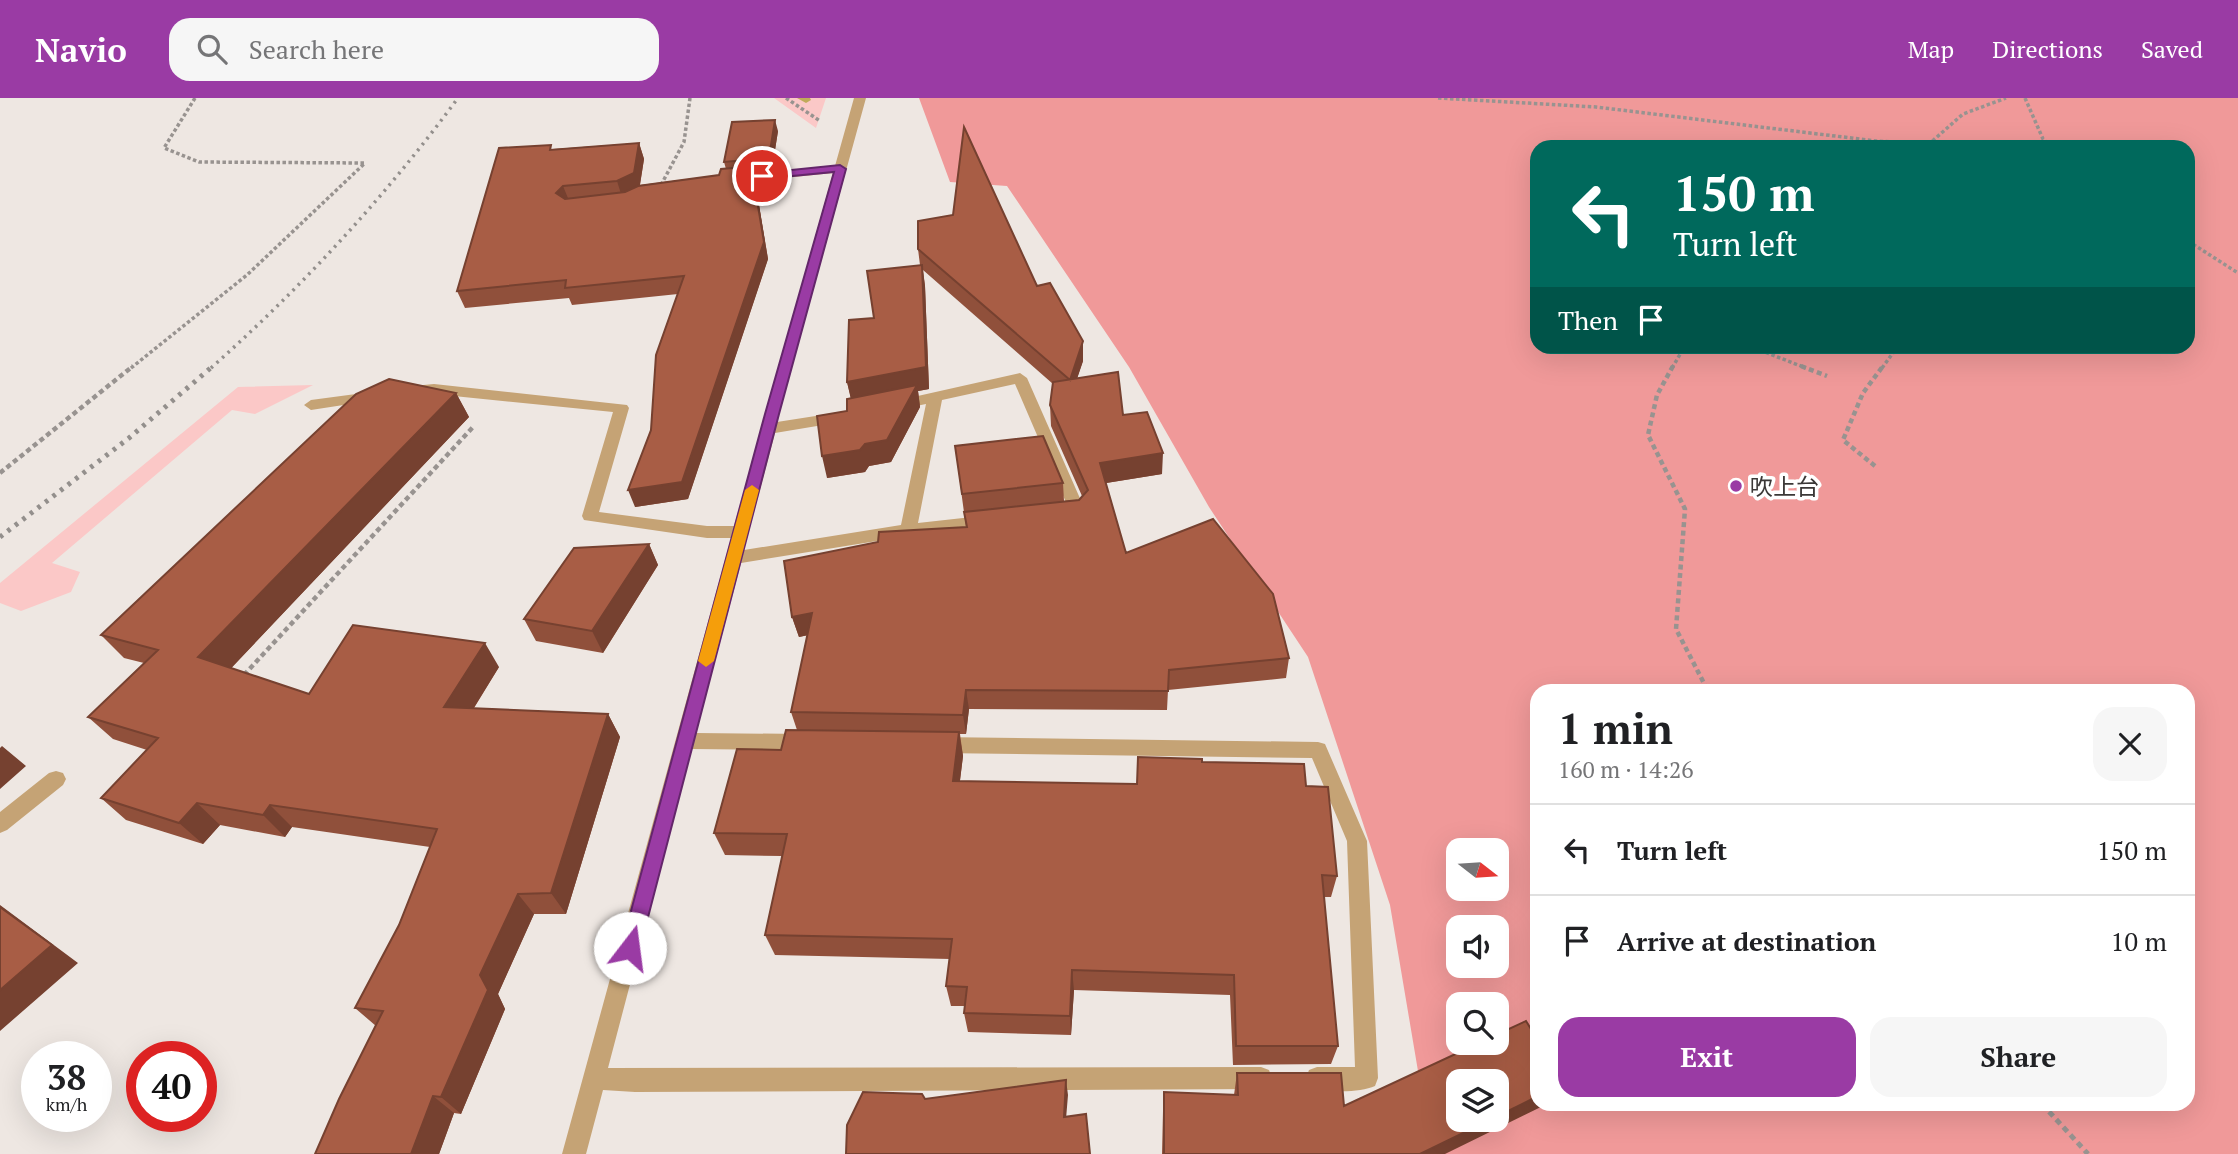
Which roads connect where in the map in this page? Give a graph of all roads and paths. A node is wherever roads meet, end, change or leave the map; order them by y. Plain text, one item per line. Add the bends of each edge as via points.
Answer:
1 (195, 98) edge
2 (690, 98) edge
3 (786, 98) edge
4 (860, 98) edge
5 (1438, 98) edge
6 (2006, 98) edge
7 (2025, 98) edge
8 (827, 126) dead end
9 (1868, 140) edge
10 (1936, 140) edge
11 (2044, 140) edge
12 (840, 169) junction
13 (730, 179) edge
14 (661, 186) edge
15 (2195, 245) edge
16 (2238, 273) edge
17 (1680, 354) edge
18 (1770, 354) edge
19 (1892, 354) edge
20 (1827, 376) dead end
21 (502, 396) junction
22 (935, 397) junction
23 (312, 405) dead end
24 (882, 408) edge
25 (856, 414) edge
26 (768, 429) junction
27 (1875, 466) dead end
28 (0, 473) edge
29 (1052, 515) edge
30 (1013, 519) edge
31 (908, 530) junction
32 (741, 532) junction
33 (733, 558) junction
34 (242, 678) edge
35 (1704, 684) edge
36 (685, 741) junction
37 (831, 742) edge
38 (913, 744) edge
39 (56, 779) dead end
40 (0, 824) edge
41 (596, 1078) junction
42 (2048, 1111) edge
43 (574, 1154) edge
44 (2088, 1154) edge

1 - 28 path via 164,148 199,162 365,163 247,275
2 - 14 path via 684,142
3 - 8 path
4 - 12 street
5 - 9 path via 1596,107
6 - 10 path via 1963,114
7 - 11 path
12 - 13 street
12 - 26 street
15 - 16 path
17 - 35 path via 1657,395 1648,435 1685,509 1676,629
18 - 20 path
19 - 27 path via 1863,393 1843,440
21 - 23 street via 434,388
21 - 32 street via 622,408 590,516 707,532
21 - 34 path
22 - 24 street
22 - 29 street via 1020,378 1078,512
22 - 31 street
25 - 26 street
26 - 32 street
30 - 31 street
31 - 33 street
32 - 33 street
33 - 36 street
36 - 37 street
36 - 41 street
38 - 41 street via 1318,750 1357,842 1367,1078 635,1082
39 - 40 street
41 - 43 street
42 - 44 path

